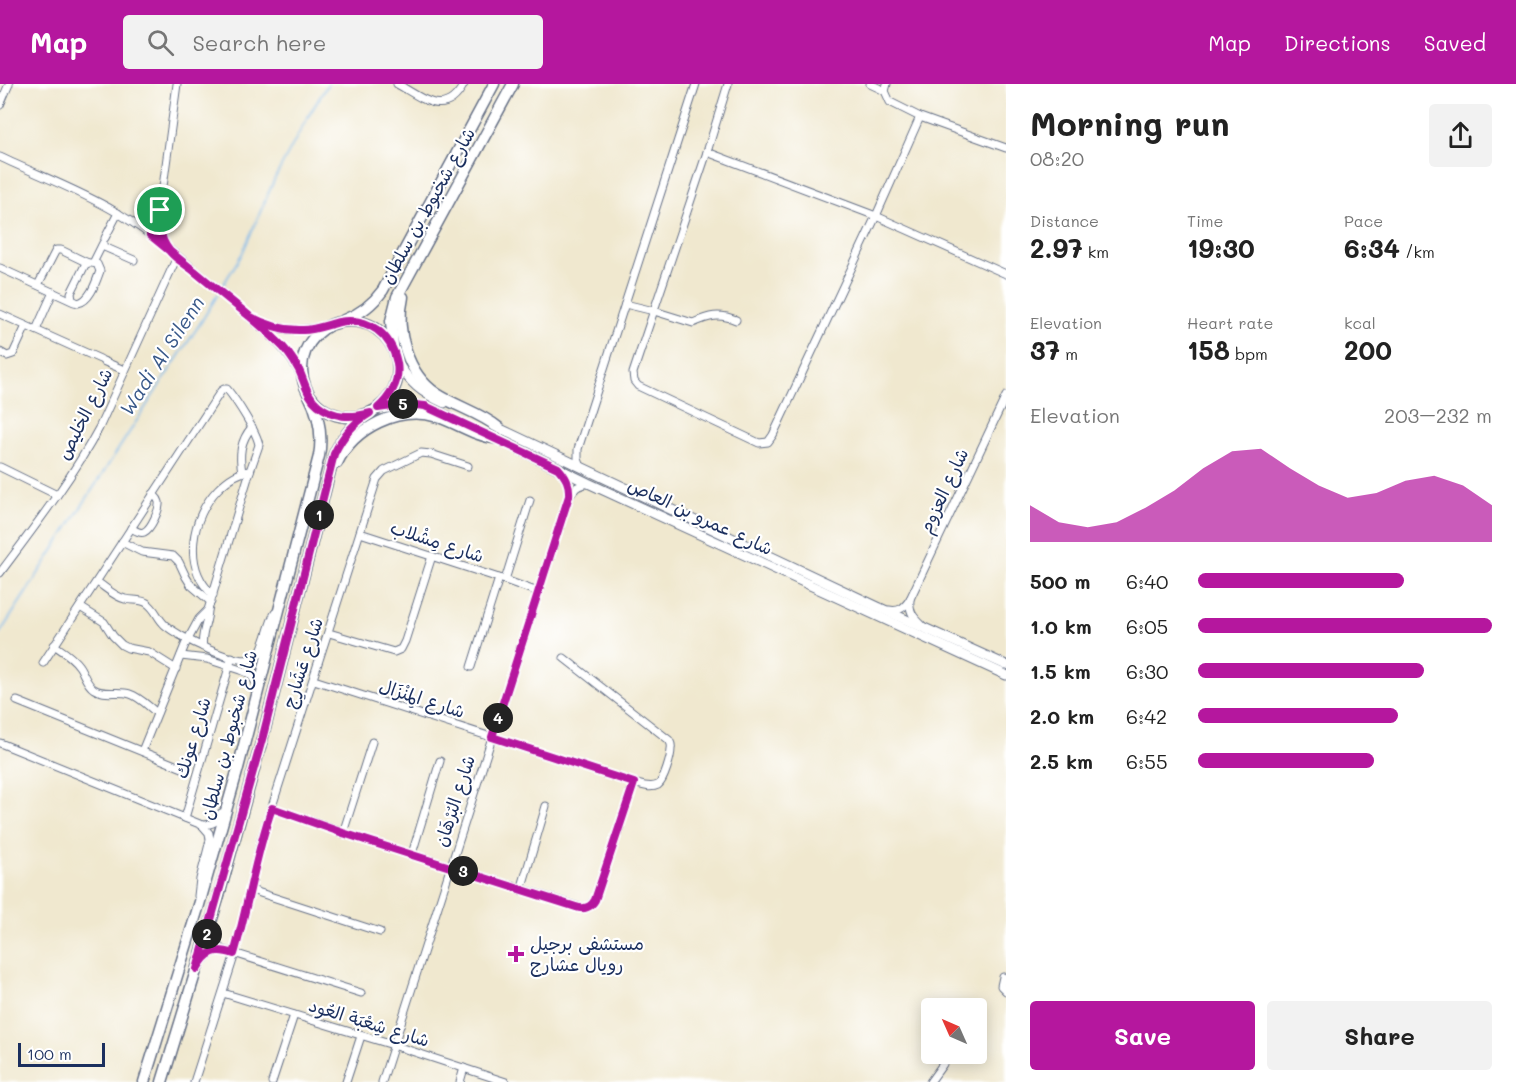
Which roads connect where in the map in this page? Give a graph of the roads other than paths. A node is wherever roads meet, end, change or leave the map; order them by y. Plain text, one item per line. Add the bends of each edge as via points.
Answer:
1 (9, 84) edge
2 (177, 84) edge
3 (397, 84) edge
4 (464, 84) edge
5 (494, 84) edge
6 (513, 84) edge
7 (696, 84) edge
8 (728, 84) edge
9 (870, 84) edge
10 (886, 87) edge
11 (2, 93) edge
12 (0, 105) edge
13 (920, 117) junction
14 (1006, 148) edge
15 (707, 152) junction
16 (0, 157) edge
17 (160, 210) junction
18 (118, 213) junction
19 (876, 216) junction
20 (437, 225) junction
21 (150, 235) junction
22 (103, 242) junction
23 (167, 248) junction
24 (177, 257) junction
25 (134, 260) dead end
26 (90, 263) junction
27 (0, 268) edge
28 (1006, 274) edge
29 (38, 285) junction
30 (53, 292) junction
31 (76, 303) junction
32 (625, 304) junction
33 (654, 311) junction
34 (0, 314) edge
35 (249, 316) junction
36 (736, 320) dead end
37 (334, 324) junction
38 (26, 326) junction
39 (36, 330) junction
40 (393, 349) junction
41 (0, 352) edge
42 (396, 362) junction
43 (124, 370) junction
44 (303, 379) junction
45 (309, 395) junction
46 (1006, 396) edge
47 (374, 410) junction
48 (252, 427) junction
49 (497, 433) junction
50 (578, 449) junction
51 (560, 463) junction
52 (468, 466) dead end
53 (0, 467) edge
54 (582, 468) junction
55 (250, 471) junction
56 (242, 472) junction
57 (588, 483) junction
58 (153, 494) junction
59 (57, 495) junction
60 (569, 496) junction
61 (530, 500) dead end
62 (131, 528) junction
63 (360, 534) junction
64 (122, 542) junction
65 (432, 556) junction
66 (308, 558) junction
67 (195, 562) junction
68 (181, 566) junction
69 (0, 573) edge
70 (502, 579) junction
71 (97, 582) junction
72 (538, 592) junction
73 (212, 599) junction
74 (910, 599) junction
75 (280, 606) junction
76 (80, 607) junction
77 (878, 608) junction
78 (208, 610) junction
79 (926, 629) junction
80 (329, 633) junction
81 (188, 639) junction
82 (54, 645) junction
83 (204, 648) junction
84 (181, 656) junction
85 (232, 657) junction
86 (203, 658) junction
87 (564, 658) dead end
88 (43, 663) dead end
89 (1006, 665) edge
90 (230, 667) junction
91 (471, 667) dead end
92 (176, 669) junction
93 (1006, 675) edge
94 (314, 680) junction
95 (258, 687) junction
96 (17, 701) dead end
97 (157, 713) junction
98 (492, 737) junction
99 (372, 742) dead end
100 (0, 743) edge
101 (142, 751) junction
102 (440, 761) dead end
103 (185, 769) dead end
104 (237, 772) junction
105 (634, 783) junction
106 (546, 806) dead end
107 (272, 808) junction
108 (185, 818) junction
109 (202, 825) junction
110 (343, 833) junction
111 (412, 854) junction
112 (450, 866) junction
113 (251, 890) junction
114 (521, 890) junction
115 (199, 905) junction
116 (210, 925) junction
117 (380, 932) dead end
118 (221, 950) junction
119 (234, 954) junction
120 (197, 969) junction
121 (1004, 977) dead end
122 (1006, 991) edge
123 (223, 993) junction
124 (361, 993) dead end
125 (294, 1016) junction
126 (361, 1036) junction
127 (393, 1045) junction
128 (943, 1064) dead end
129 (464, 1068) junction
130 (144, 1082) edge
131 (162, 1082) edge
132 (194, 1082) edge
133 (272, 1082) edge
134 (346, 1082) edge
135 (382, 1082) edge
136 (460, 1082) edge
137 (506, 1082) edge
138 (930, 1082) edge

1 - 11 street
2 - 17 street
3 - 4 street via 441,104 455,98
5 - 37 main road, شارع شخبوط بن سلطان via 383,290 358,314
6 - 20 main road, شارع شخبوط بن سلطان
7 - 32 street
8 - 15 street
9 - 10 street
10 - 13 street via 890,102
11 - 12 street
13 - 14 street
13 - 19 street
15 - 19 street
15 - 33 street
16 - 18 street
17 - 21 street
17 - 23 street via 161,233
18 - 21 street
18 - 22 street
19 - 28 street
19 - 33 street via 768,442 759,443 638,386 633,373
20 - 40 main road, شارع شخبوط بن سلطان via 397,297 392,321
20 - 49 main road via 403,296 403,340 425,384 486,419
21 - 23 street
22 - 25 street
22 - 26 street
23 - 24 street
24 - 35 street
24 - 43 street, شارع الخليص
26 - 29 street via 56,250
26 - 31 street via 71,293
26 - 31 street via 98,266 99,274 85,301
27 - 29 street
29 - 30 street
30 - 31 street
30 - 39 street
32 - 33 street
32 - 50 street
33 - 36 street via 693,323 708,316
34 - 38 street
35 - 37 street via 288,330
35 - 44 street via 285,349
37 - 40 main road via 364,323 376,329
37 - 44 main road via 310,342 304,354
38 - 39 street
38 - 41 street via 13,354
39 - 43 street
40 - 42 main road
42 - 47 main road via 398,370 392,391
42 - 49 main road, شارع عمرو بن العاص via 412,384 426,394
43 - 59 street, شارع الخليص via 99,428
44 - 45 main road
45 - 47 main road via 329,413 343,417 357,417
45 - 75 main road, شارع شخبوط بن سلطان via 319,422 321,445
46 - 74 street, شارع العزوم
47 - 49 main road, شارع عمرو بن العاص via 401,404 420,405
47 - 66 main road, شارع شخبوط بن سلطان via 355,423 334,454
48 - 55 street via 259,445
48 - 56 street via 241,449
48 - 58 street via 229,390 222,390
49 - 51 main road, شارع عمرو بن العاص
49 - 66 main road via 483,436 421,413 390,418 361,432 336,466
50 - 51 street
50 - 54 street
51 - 54 main road, شارع عمرو بن العاص
51 - 57 main road, شارع عمرو بن العاص
51 - 60 street
52 - 63 street, شارع عَشَارِج via 424,452 384,471 377,479
53 - 59 street
54 - 77 main road, شارع عمرو بن العاص
55 - 56 street
55 - 73 street
56 - 67 street via 223,484 203,509 195,530
57 - 60 street
57 - 93 main road, شارع عمرو بن العاص
58 - 62 street
58 - 62 street via 159,503 150,526 141,533
59 - 69 street, شارع الخليص
60 - 72 street, شارع البُرْهَان
61 - 70 street
62 - 64 street
63 - 65 street, شارع مِشْلاب
63 - 80 street, شارع عَشَارِج
64 - 68 street via 142,552 173,556
64 - 71 street
65 - 70 street, شارع مِشْلاب
65 - 80 street via 401,649 393,652
66 - 116 main road, شارع شخبوط بن سلطان
67 - 68 street
67 - 73 street
68 - 73 street via 191,585
70 - 72 street, شارع مِشْلاب
70 - 91 street
71 - 76 street
71 - 81 street via 121,598 146,603 163,623
72 - 98 street, شارع البُرْهَان
73 - 78 street
74 - 77 street via 896,611
74 - 79 street via 911,615
75 - 85 street via 270,621 258,656 250,660
75 - 95 main road, شارع شخبوط بن سلطان
76 - 82 street
76 - 92 street via 104,622 122,645 149,652
77 - 79 main road, شارع عمرو بن العاص
78 - 81 street
78 - 83 street
79 - 89 main road, شارع عمرو بن العاص
80 - 94 street, شارع عَشَارِج
81 - 83 street
81 - 84 street
82 - 88 street
82 - 97 street via 74,660 94,690 129,694
83 - 85 street
83 - 86 street
84 - 86 street
84 - 92 street
85 - 90 street, شارع عونك
86 - 90 street
87 - 105 street, شارع المِنْزَال via 670,742 661,782 651,787
90 - 95 street via 250,674
90 - 108 street, شارع عونك
92 - 97 street
94 - 98 street, شارع المِنْزَال
94 - 107 street, شارع عَشَارِج
95 - 104 main road, شارع شخبوط بن سلطان
96 - 101 street
97 - 101 street
98 - 105 street, شارع المِنْزَال
98 - 112 street, شارع البُرْهَان
99 - 110 street
100 - 108 street
101 - 103 street
102 - 111 street
104 - 109 street via 219,819
104 - 115 main road, شارع شخبوط بن سلطان
105 - 114 street via 593,903 579,908
106 - 114 street
107 - 110 street
107 - 113 street, شارع عَشَارِج
108 - 109 street
109 - 115 street via 210,840 200,879
110 - 111 street
111 - 112 street
112 - 114 street
112 - 127 street, شارع البُرْهَان
113 - 117 street
113 - 119 street, شارع عَشَارِج
115 - 130 main road, شارع شخبوط بن سلطان
116 - 118 street
116 - 120 main road, شارع شخبوط بن سلطان
118 - 119 street
118 - 120 street via 209,954
119 - 123 street, شارع عَشَارِج
119 - 124 street
120 - 131 main road, شارع شخبوط بن سلطان
121 - 122 street via 1002,986
123 - 125 street, شارع شِعْبَة العُود
123 - 132 street, شارع عَشَارِج
125 - 126 street, شارع شِعْبَة العُود
125 - 133 street
126 - 127 street, شارع شِعْبَة العُود
126 - 134 street
127 - 129 street, شارع شِعْبَة العُود
127 - 135 street, شارع البُرْهَان
128 - 138 street
129 - 136 street
129 - 137 street, شارع شِعْبَة العُود

